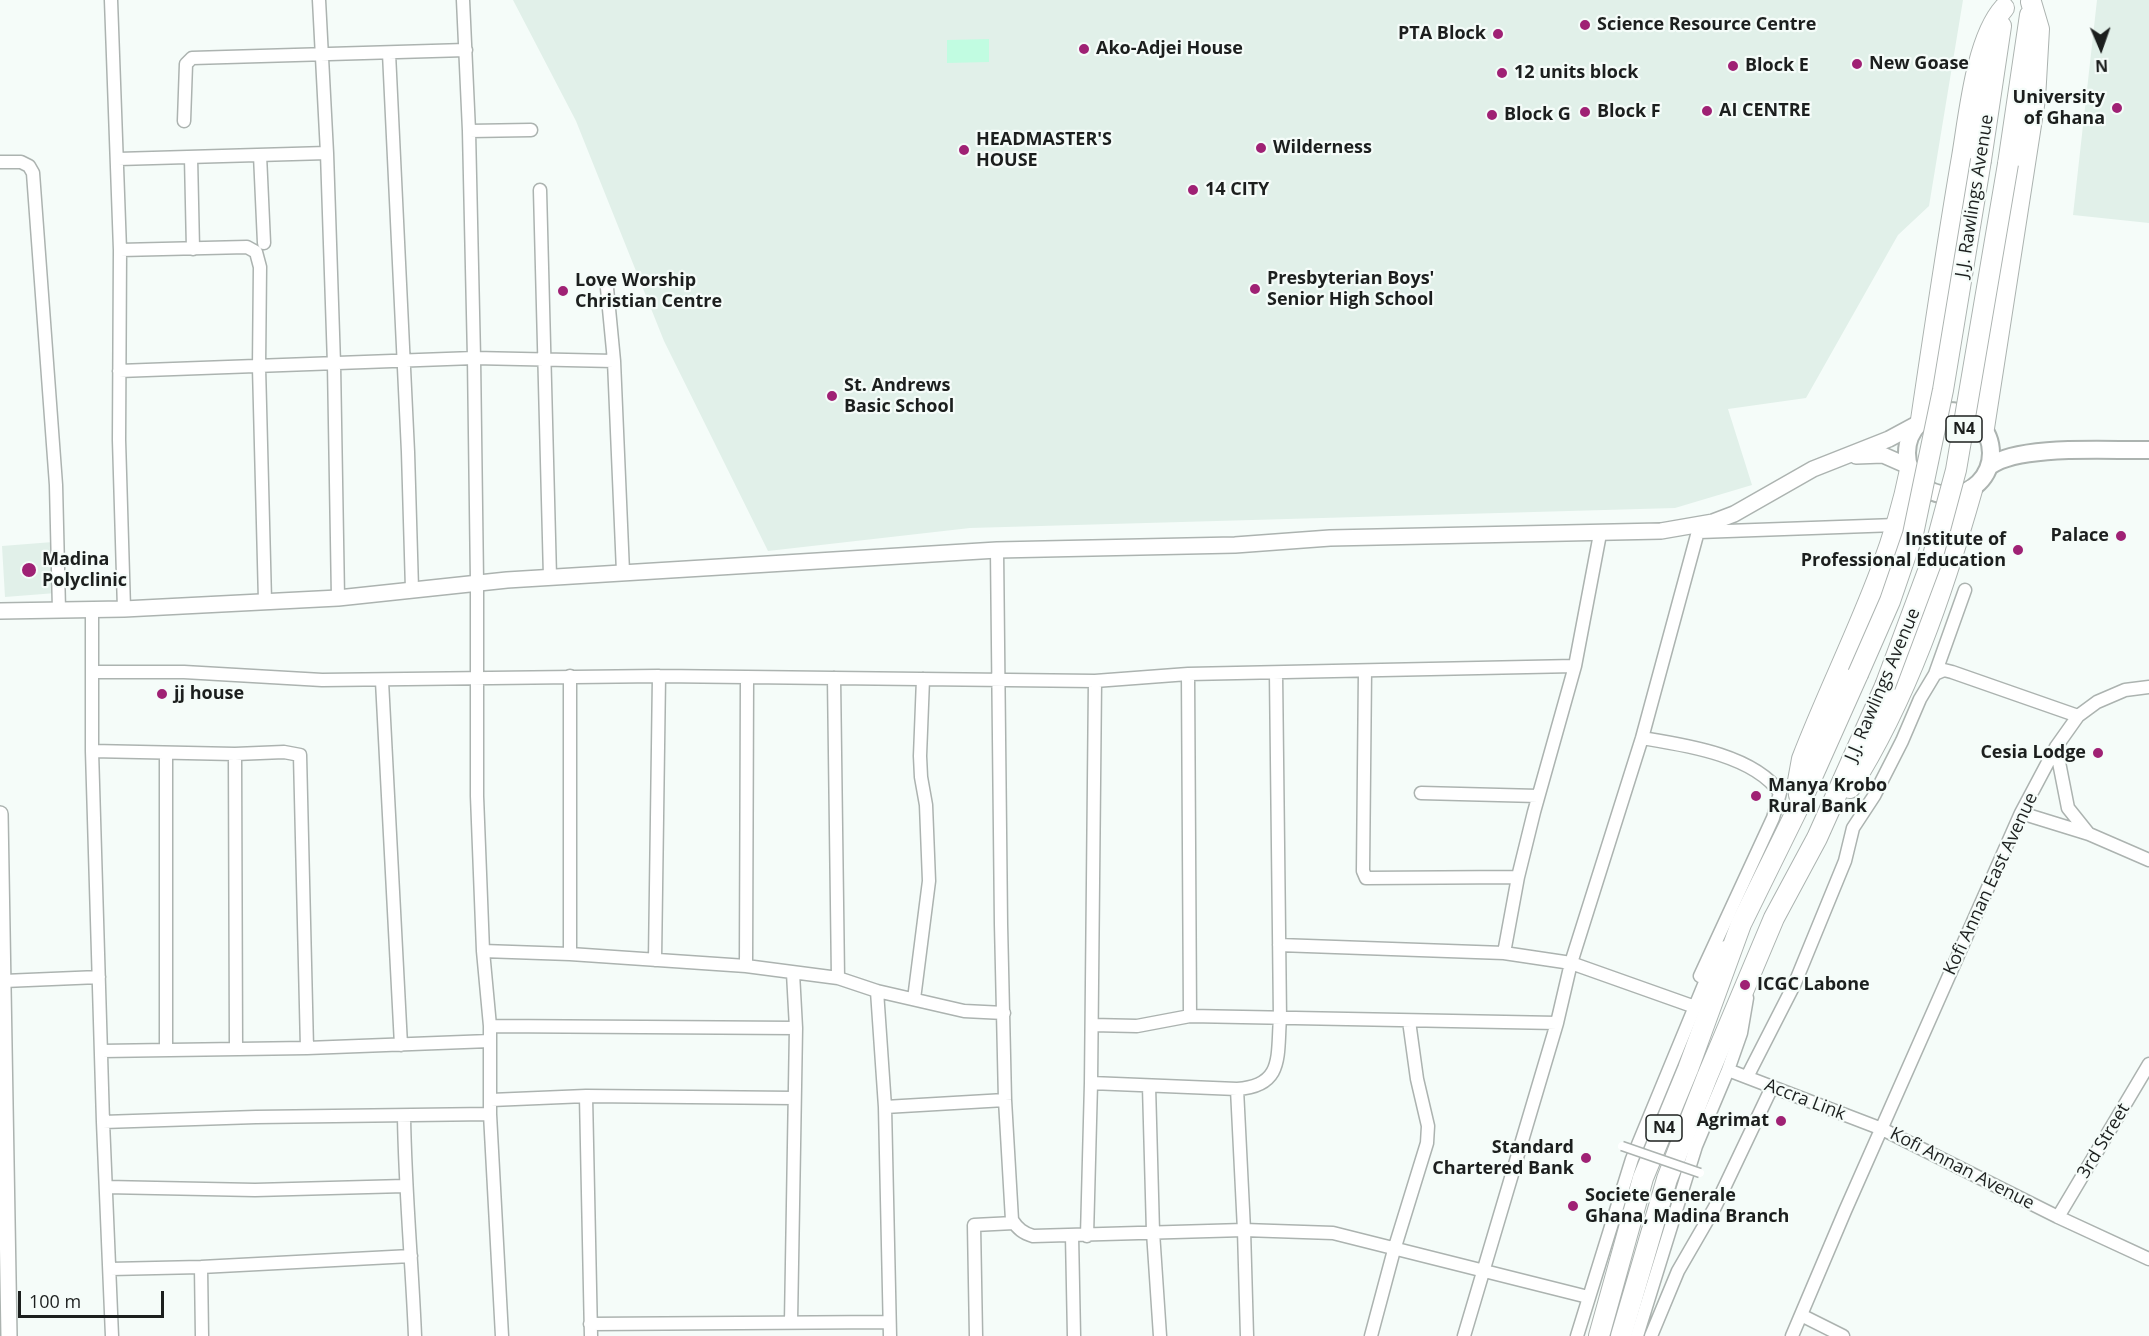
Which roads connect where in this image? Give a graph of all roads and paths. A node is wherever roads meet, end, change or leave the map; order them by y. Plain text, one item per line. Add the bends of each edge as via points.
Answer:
1 (111, 0) edge
2 (319, 0) edge
3 (463, 0) edge
4 (2032, 1) edge
5 (2004, 4) edge
6 (466, 50) junction
7 (389, 53) junction
8 (321, 54) junction
9 (184, 121) dead end
10 (531, 130) dead end
11 (469, 131) junction
12 (327, 153) junction
13 (260, 155) junction
14 (191, 157) junction
15 (118, 159) junction
16 (0, 162) edge
17 (540, 190) dead end
18 (264, 243) dead end
19 (193, 249) junction
20 (120, 250) junction
21 (607, 288) dead end
22 (474, 358) junction
23 (404, 361) junction
24 (545, 361) junction
25 (614, 361) junction
26 (334, 364) junction
27 (259, 367) junction
28 (118, 371) junction
29 (1918, 423) junction
30 (1986, 433) junction
31 (2149, 450) edge
32 (2038, 452) junction
33 (1838, 458) junction
34 (1990, 466) junction
35 (1909, 468) junction
36 (1972, 490) junction
37 (1896, 525) junction
38 (1700, 528) junction
39 (1600, 534) junction
40 (997, 550) junction
41 (623, 572) junction
42 (550, 577) junction
43 (477, 582) junction
44 (412, 589) junction
45 (1965, 590) dead end
46 (338, 598) junction
47 (265, 601) junction
48 (124, 609) junction
49 (59, 610) junction
50 (92, 610) junction
51 (0, 611) edge
52 (1575, 666) junction
53 (1365, 671) junction
54 (93, 672) junction
55 (1276, 673) junction
56 (1188, 674) junction
57 (1935, 674) junction
58 (570, 676) junction
59 (659, 676) junction
60 (747, 678) junction
61 (834, 678) junction
62 (923, 679) junction
63 (476, 680) junction
64 (382, 681) junction
65 (998, 681) junction
66 (1095, 681) junction
67 (2149, 687) edge
68 (2078, 716) junction
69 (1642, 738) junction
70 (2056, 747) junction
71 (93, 751) junction
72 (166, 753) junction
73 (235, 754) junction
74 (1421, 793) dead end
75 (1538, 796) junction
76 (1800, 804) junction
77 (2021, 813) junction
78 (0, 814) edge
79 (2089, 834) junction
80 (1817, 838) junction
81 (2149, 860) edge
82 (1518, 878) junction
83 (1, 920) edge
84 (1741, 924) junction
85 (1279, 945) junction
86 (483, 951) junction
87 (1504, 953) junction
88 (570, 954) junction
89 (655, 960) junction
90 (1571, 963) junction
91 (746, 966) junction
92 (793, 972) junction
93 (1752, 974) junction
94 (99, 977) junction
95 (838, 978) junction
96 (2, 981) edge
97 (878, 991) junction
98 (914, 999) junction
99 (1691, 1005) junction
100 (1004, 1013) junction
101 (1190, 1016) junction
102 (1280, 1018) junction
103 (1409, 1021) junction
104 (1557, 1023) junction
105 (1092, 1025) junction
106 (489, 1026) junction
107 (796, 1028) junction
108 (490, 1041) junction
109 (401, 1045) junction
110 (236, 1048) junction
111 (307, 1048) junction
112 (166, 1049) junction
113 (102, 1051) junction
114 (2149, 1064) edge
115 (3, 1069) edge
116 (1728, 1070) junction
117 (1747, 1077) junction
118 (1091, 1083) junction
119 (1149, 1086) junction
120 (1772, 1087) junction
121 (1237, 1089) junction
122 (586, 1096) junction
123 (794, 1098) junction
124 (491, 1100) junction
125 (1005, 1100) junction
126 (885, 1107) junction
127 (490, 1114) junction
128 (404, 1116) junction
129 (103, 1122) junction
130 (1882, 1129) junction
131 (1622, 1146) dead end
132 (3, 1148) edge
133 (1700, 1173) dead end
134 (405, 1186) junction
135 (106, 1187) junction
136 (2058, 1217) junction
137 (1014, 1223) junction
138 (1244, 1230) junction
139 (1153, 1232) junction
140 (4, 1235) edge
141 (1072, 1235) junction
142 (1087, 1236) junction
143 (1394, 1250) junction
144 (411, 1256) junction
145 (2149, 1259) edge
146 (201, 1267) junction
147 (110, 1269) junction
148 (1483, 1270) junction
149 (1588, 1297) junction
150 (1801, 1315) junction
151 (791, 1322) junction
152 (889, 1322) junction
153 (591, 1330) edge
154 (6, 1331) edge
155 (112, 1336) edge
156 (202, 1336) edge
157 (415, 1336) edge
158 (502, 1336) edge
159 (890, 1336) edge
160 (976, 1336) edge
161 (1074, 1336) edge
162 (1160, 1336) edge
163 (1247, 1336) edge
164 (1371, 1336) edge
165 (1464, 1336) edge
166 (1577, 1336) edge
167 (1599, 1336) edge
168 (1621, 1336) edge
169 (1637, 1336) edge
170 (1651, 1336) edge
171 (1792, 1336) edge
172 (1843, 1336) edge

1 - 15 street
2 - 8 street
3 - 6 street
4 - 30 highway via 2039,29 2035,99
4 - 80 highway, J.J. Rawlings Avenue / N4, bridge via 1956,470 1931,564 1885,686
5 - 29 highway via 1989,34 1974,86
5 - 76 highway, J.J. Rawlings Avenue / N4, bridge via 1972,217 1924,486 1903,568
6 - 7 street
6 - 11 street
7 - 8 street
7 - 23 street
8 - 9 street via 192,58 186,64
8 - 12 street
10 - 11 street
11 - 22 street
12 - 13 street
12 - 26 street
13 - 14 street
13 - 18 street
14 - 15 street
14 - 19 street
15 - 20 street
16 - 49 street via 21,162 33,173 56,485
17 - 24 street
19 - 20 street
19 - 27 street via 247,247 256,252 260,267
20 - 28 street
21 - 25 street
22 - 23 street
22 - 24 street
22 - 43 street
23 - 26 street
23 - 44 street
24 - 25 street
24 - 42 street
25 - 41 street
26 - 27 street
26 - 46 street
27 - 28 street
27 - 47 street
28 - 48 street
29 - 30 main road via 1935,413 1962,413 1974,419
29 - 33 street via 1889,439
29 - 35 main road via 1908,444
30 - 32 main road via 2002,445
30 - 34 main road via 1992,448
31 - 32 main road
32 - 34 main road via 2002,459
33 - 35 street via 1883,455
33 - 38 street
34 - 36 main road
35 - 36 main road via 1931,492 1959,495
35 - 37 highway
36 - 80 highway via 1938,600 1913,663 1865,764
37 - 38 street
37 - 76 highway via 1874,590 1802,759 1798,781
38 - 39 street
38 - 69 street
39 - 40 street via 1330,538 1235,545
39 - 52 street
40 - 41 street
40 - 65 street
41 - 42 street
42 - 43 street
43 - 44 street
43 - 63 street
44 - 46 street
45 - 57 street
46 - 47 street
47 - 48 street
48 - 50 street
49 - 50 street
49 - 51 street
50 - 54 street
52 - 53 street
52 - 75 street
53 - 55 street
53 - 82 street via 1366,878
54 - 64 street
54 - 71 street
55 - 56 street
55 - 85 street
56 - 66 street
56 - 101 street
57 - 68 street via 1952,672
57 - 117 street via 1874,796 1853,828 1845,861 1795,983
58 - 59 street
58 - 63 street
58 - 88 street
59 - 60 street
59 - 89 street
60 - 61 street
60 - 91 street
61 - 62 street
61 - 95 street
62 - 65 street
62 - 98 street via 920,756 929,881
63 - 64 street
63 - 86 street
64 - 109 street
65 - 66 street
65 - 100 street
66 - 105 street
67 - 68 street, Kofi Annan East Avenue via 2118,692
68 - 70 street, Kofi Annan East Avenue
69 - 90 street
69 - 99 street via 1717,754 1765,776 1780,793 1773,818
70 - 77 street, Kofi Annan East Avenue
70 - 79 street via 2068,808
71 - 72 street
71 - 94 street
72 - 73 street
72 - 112 street
73 - 110 street
73 - 111 street via 300,755
74 - 75 street
75 - 82 street
76 - 84 highway, J.J. Rawlings Avenue / N4
77 - 79 street
77 - 130 street, Kofi Annan East Avenue
78 - 83 street
79 - 81 street
80 - 93 highway, J.J. Rawlings Avenue / N4 via 1774,918
82 - 87 street
83 - 96 street
84 - 99 street
84 - 167 highway, J.J. Rawlings Avenue / N4 via 1643,1178
85 - 87 street
85 - 102 street
86 - 88 street
86 - 106 street
87 - 90 street
88 - 89 street
89 - 91 street
90 - 99 street
90 - 104 street
91 - 92 street
92 - 95 street
92 - 107 street
93 - 116 street via 1741,1033
93 - 168 highway, J.J. Rawlings Avenue / N4 via 1667,1179
94 - 96 street
94 - 113 street
95 - 97 street
96 - 115 street
97 - 98 street
97 - 126 street
98 - 100 street via 964,1011
99 - 149 street via 1632,1159
100 - 125 street
101 - 102 street
101 - 105 street via 1137,1026
102 - 103 street
102 - 121 street via 1276,1068 1271,1078 1259,1086
103 - 104 street
103 - 143 street via 1428,1126 1427,1143
104 - 148 street
105 - 118 street
106 - 107 street
106 - 108 street
107 - 123 street
108 - 109 street
108 - 124 street
109 - 111 street
110 - 111 street
110 - 112 street
112 - 113 street
113 - 129 street
114 - 136 street, 3rd Street
115 - 132 street
116 - 117 street, Accra Link
116 - 169 street via 1696,1146
117 - 120 street, Accra Link
118 - 119 street
118 - 142 street
119 - 121 street
119 - 139 street
120 - 130 street, Accra Link
120 - 170 street via 1715,1207 1678,1271
121 - 138 street
122 - 123 street
122 - 124 street
122 - 153 street
123 - 151 street
124 - 127 street
125 - 126 street
125 - 137 street
126 - 152 street
127 - 128 street
127 - 158 street
128 - 129 street
128 - 134 street
129 - 135 street
130 - 136 street, Kofi Annan Avenue
130 - 150 street, Kofi Annan Avenue
131 - 133 street, bridge
132 - 140 street
134 - 135 street via 255,1190
134 - 144 street
135 - 147 street
136 - 145 street, Kofi Annan Avenue
137 - 141 street via 1023,1233 1033,1236
137 - 160 street via 974,1225
138 - 139 street
138 - 143 street via 1333,1233
138 - 163 street
139 - 142 street
139 - 162 street
140 - 154 street
141 - 142 street
141 - 161 street
143 - 148 street
143 - 164 street
144 - 146 street
144 - 157 street
146 - 147 street
146 - 156 street
147 - 155 street
148 - 149 street
148 - 165 street
149 - 166 street
150 - 171 street, Kofi Annan Avenue
150 - 172 street
151 - 152 street
151 - 153 street
152 - 159 street

